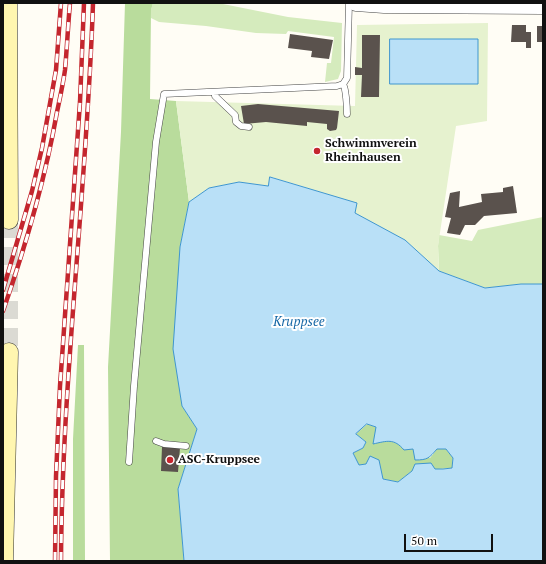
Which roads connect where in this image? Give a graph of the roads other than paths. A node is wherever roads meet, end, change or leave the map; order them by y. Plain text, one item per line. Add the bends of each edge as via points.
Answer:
1 (8, 3) edge
2 (349, 3) edge
3 (356, 3) edge
4 (543, 6) edge
5 (6, 64) edge
6 (343, 84) junction
7 (215, 92) junction
8 (347, 114) dead end
9 (249, 127) dead end
10 (9, 220) tunnel mouth
11 (10, 352) tunnel mouth
12 (156, 441) dead end
13 (186, 446) dead end
14 (129, 462) dead end
15 (4, 561) edge

1 - 5 main road
2 - 6 lane via 347,78
3 - 4 street
5 - 10 main road
6 - 7 lane
6 - 8 lane via 346,88
7 - 9 lane via 215,96 235,115 236,122
7 - 14 lane via 164,94 156,150
11 - 15 main road
12 - 13 lane

